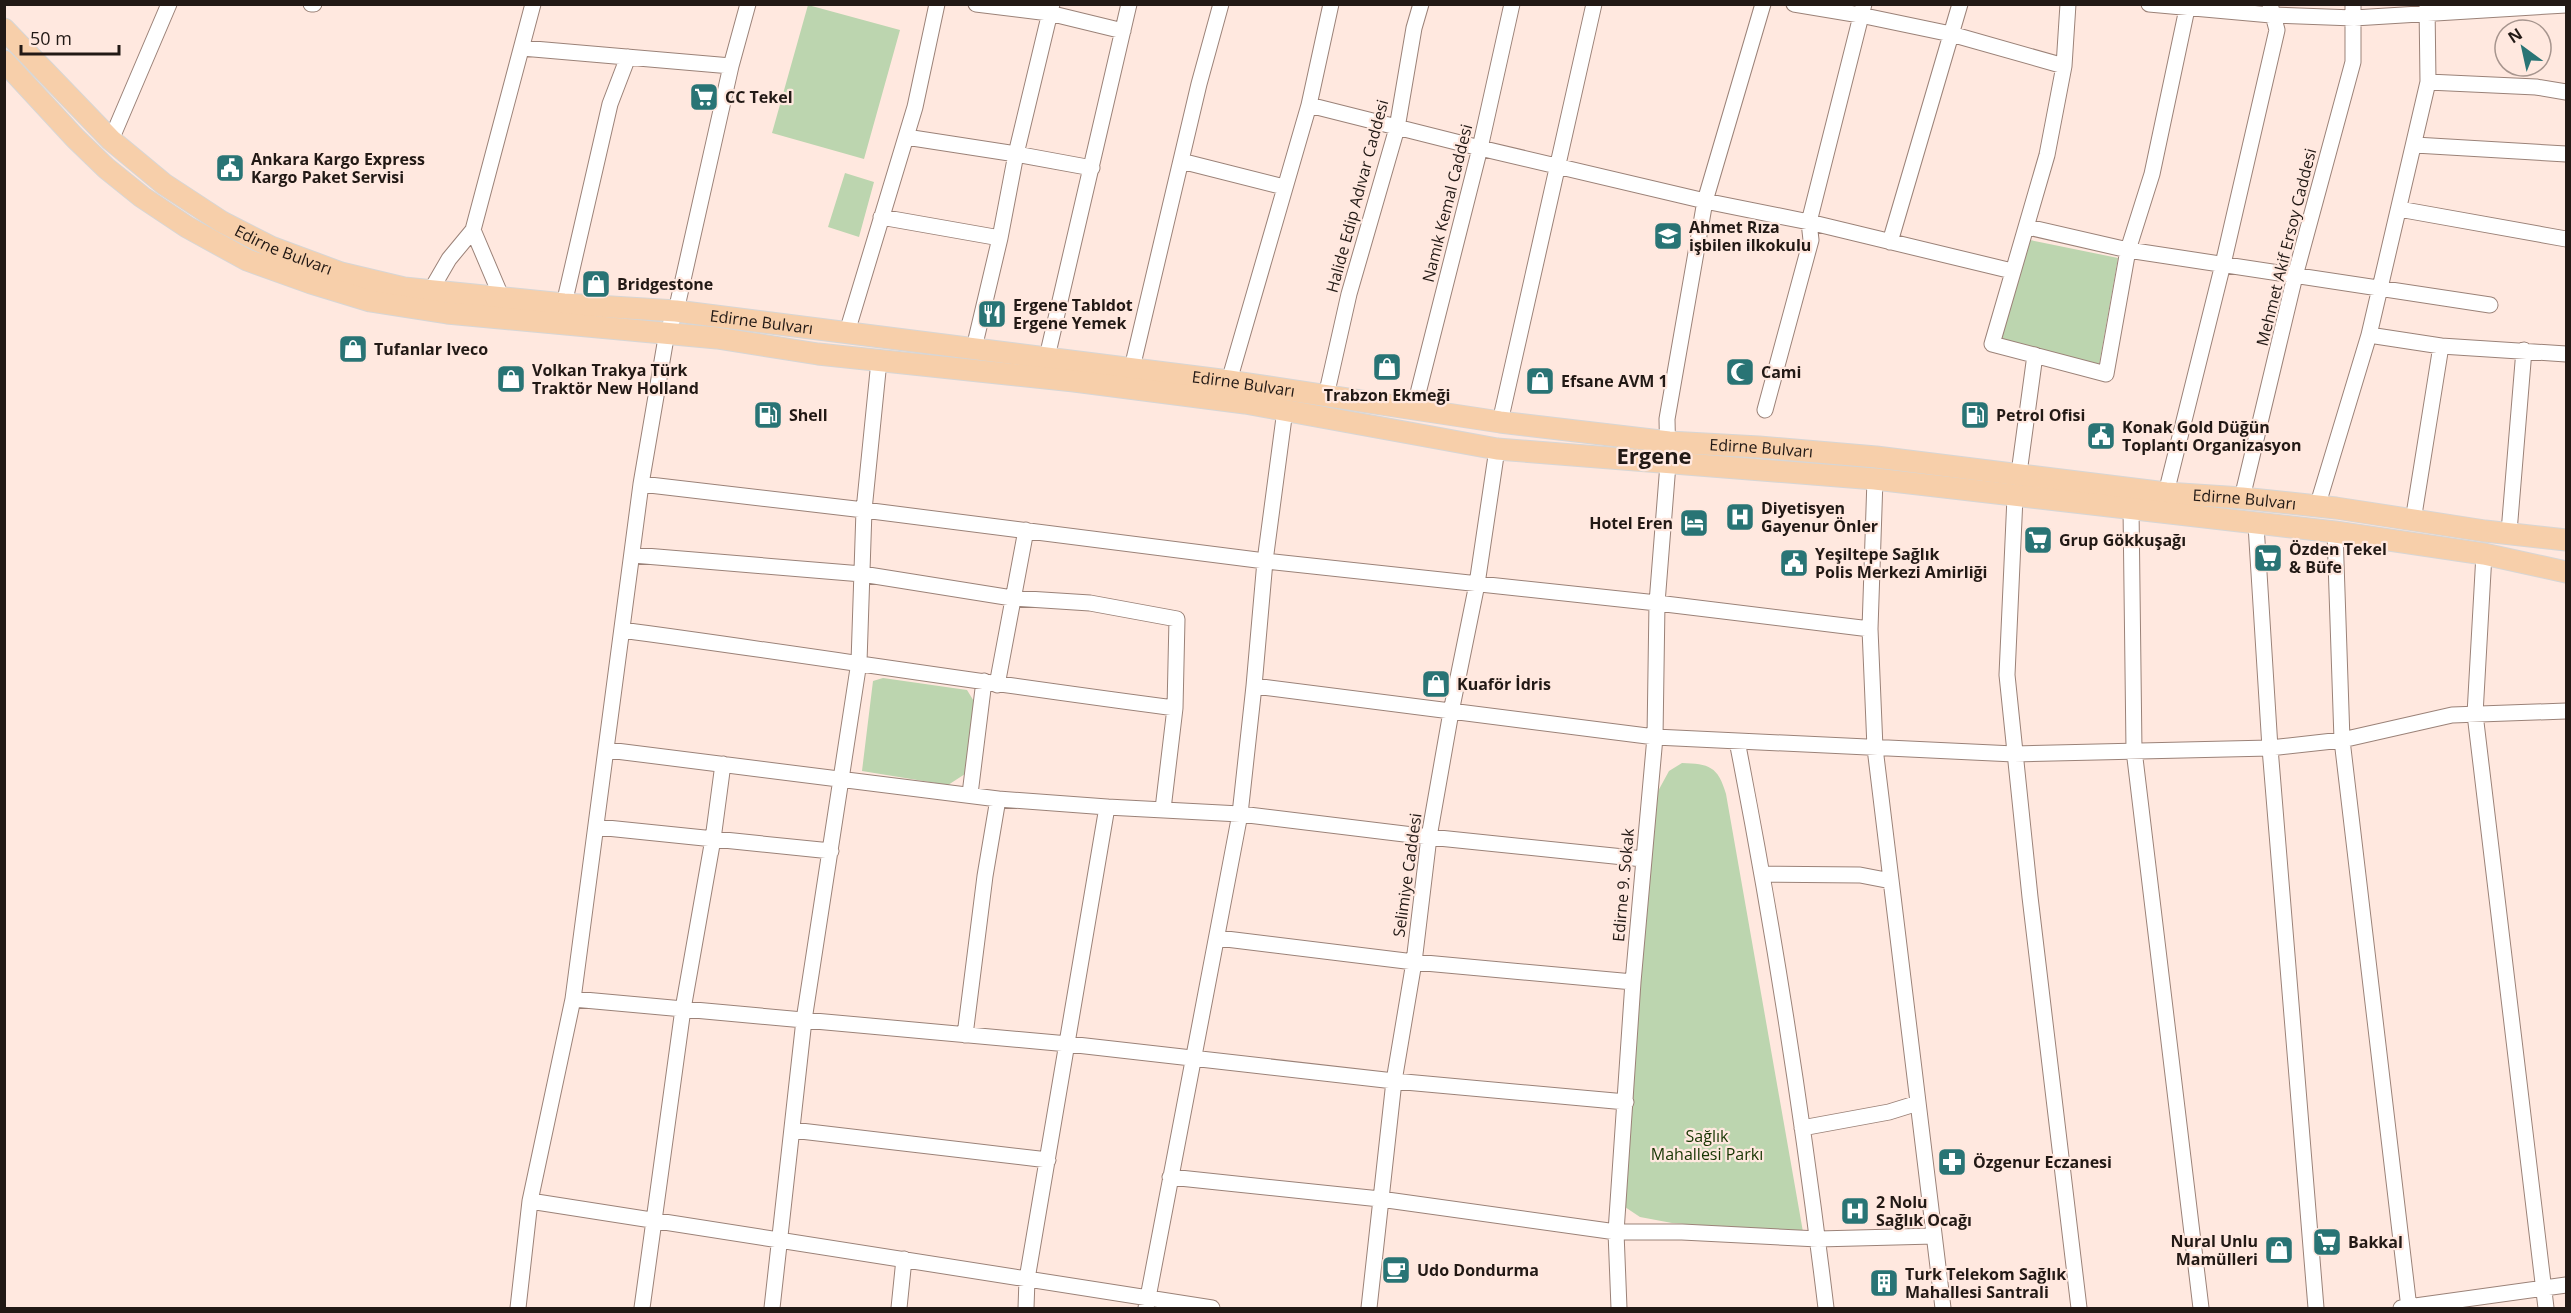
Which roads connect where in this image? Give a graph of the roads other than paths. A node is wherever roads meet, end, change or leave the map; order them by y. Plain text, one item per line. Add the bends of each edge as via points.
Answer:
1 (169, 4) edge
2 (533, 4) edge
3 (747, 4) edge
4 (937, 4) edge
5 (976, 4) edge
6 (1130, 4) edge
7 (1221, 4) edge
8 (1331, 4) edge
9 (1421, 4) edge
10 (1512, 4) edge
11 (1594, 4) edge
12 (1763, 4) edge
13 (1794, 4) edge
14 (1960, 4) edge
15 (2068, 4) edge
16 (2150, 4) edge
17 (2566, 5) edge
18 (2188, 6) edge
19 (1051, 9) edge
20 (2428, 9) edge
21 (1862, 10) edge
22 (2271, 10) edge
23 (2353, 11) edge
24 (4, 29) edge
25 (1124, 31) junction
26 (1951, 34) junction
27 (522, 48) junction
28 (628, 57) junction
29 (4, 60) edge
30 (731, 66) junction
31 (2064, 66) junction
32 (2428, 82) junction
33 (2566, 92) edge
34 (1309, 105) junction
35 (1397, 128) junction
36 (906, 137) junction
37 (111, 140) junction
38 (2415, 145) junction
39 (1480, 148) junction
40 (1016, 153) junction
41 (2566, 154) edge
42 (1181, 161) junction
43 (1558, 166) junction
44 (1092, 168) junction
45 (1284, 187) junction
46 (1706, 201) junction
47 (2399, 208) junction
48 (881, 217) junction
49 (1809, 222) junction
50 (2028, 227) junction
51 (473, 230) junction
52 (1000, 238) junction
53 (2566, 239) edge
54 (1890, 242) junction
55 (2128, 250) junction
56 (2223, 264) junction
57 (2012, 272) junction
58 (2295, 276) junction
59 (2379, 289) junction
60 (431, 290) junction
61 (501, 296) junction
62 (564, 304) junction
63 (2490, 305) dead end
64 (676, 311) junction
65 (667, 332) junction
66 (847, 332) junction
67 (2369, 335) junction
68 (2442, 346) junction
69 (974, 348) junction
70 (2523, 350) junction
71 (2566, 354) edge
72 (2035, 355) junction
73 (1047, 357) junction
74 (879, 361) junction
75 (1132, 369) junction
76 (1229, 381) junction
77 (1326, 396) junction
78 (1414, 409) junction
79 (1285, 410) junction
80 (1765, 410) dead end
81 (1500, 422) junction
82 (1669, 442) junction
83 (1497, 450) junction
84 (1668, 464) junction
85 (2019, 473) junction
86 (1875, 479) junction
87 (641, 484) junction
88 (2166, 493) junction
89 (2015, 497) junction
90 (2242, 498) junction
91 (2318, 507) junction
92 (2131, 508) junction
93 (864, 510) junction
94 (2413, 520) junction
95 (2256, 525) junction
96 (1026, 530) junction
97 (2335, 532) junction
98 (2509, 532) junction
99 (2566, 540) edge
100 (2484, 554) junction
101 (633, 555) junction
102 (1265, 561) junction
103 (2566, 572) edge
104 (862, 574) junction
105 (1477, 584) junction
106 (1012, 598) junction
107 (1657, 603) junction
108 (1870, 629) junction
109 (622, 630) junction
110 (859, 662) junction
111 (991, 683) junction
112 (1254, 686) junction
113 (1175, 708) junction
114 (2566, 711) edge
115 (1450, 712) junction
116 (2475, 714) junction
117 (1655, 736) junction
118 (2342, 740) junction
119 (1737, 741) junction
120 (1875, 748) junction
121 (2270, 748) junction
122 (608, 750) junction
123 (2134, 750) junction
124 (2014, 753) junction
125 (723, 764) junction
126 (842, 779) junction
127 (970, 794) junction
128 (998, 799) junction
129 (1107, 807) junction
130 (1163, 809) junction
131 (1240, 814) junction
132 (597, 827) junction
133 (1429, 837) junction
134 (713, 839) junction
135 (831, 851) junction
136 (1643, 859) junction
137 (1763, 874) junction
138 (1891, 880) junction
139 (1218, 938) junction
140 (1413, 962) junction
141 (1633, 982) junction
142 (573, 999) junction
143 (684, 1009) junction
144 (804, 1020) junction
145 (965, 1035) junction
146 (1068, 1044) junction
147 (1194, 1057) junction
148 (1394, 1081) junction
149 (1626, 1102) junction
150 (1918, 1103) junction
151 (1802, 1128) junction
152 (792, 1130) junction
153 (1048, 1160) junction
154 (1170, 1177) junction
155 (1380, 1199) junction
156 (530, 1201) junction
157 (654, 1220) junction
158 (1616, 1233) junction
159 (1934, 1236) junction
160 (1818, 1239) junction
161 (779, 1240) junction
162 (904, 1259) junction
163 (1027, 1279) junction
164 (2566, 1285) edge
165 (2544, 1288) junction
166 (1147, 1304) edge
167 (518, 1308) edge
168 (642, 1308) edge
169 (772, 1308) edge
170 (899, 1308) edge
171 (1026, 1308) edge
172 (1212, 1308) edge
173 (1369, 1308) edge
174 (1619, 1308) edge
175 (1826, 1308) edge
176 (1943, 1308) edge
177 (2079, 1308) edge
178 (2201, 1308) edge
179 (2316, 1308) edge
180 (2406, 1308) edge
181 (2546, 1308) edge

1 - 37 street
2 - 27 street
3 - 30 street
4 - 36 street
5 - 19 street
6 - 25 street
7 - 42 street
8 - 34 street
9 - 35 street, Halide Edip Adıvar Caddesi
10 - 39 street, Namık Kemal Caddesi
11 - 43 street
12 - 46 street, Edirne 9. Sokak
13 - 21 street
14 - 26 street
15 - 31 street
16 - 18 street
17 - 20 street
18 - 22 street
18 - 55 street via 2152,174
19 - 25 street
19 - 40 street
20 - 23 street
20 - 32 street
21 - 26 street
21 - 49 street
22 - 23 street
22 - 56 street via 2277,30
23 - 58 street, Mehmet Akif Ersoy Caddesi via 2353,63
24 - 37 highway, Edirne Bulvarı
25 - 44 street
26 - 31 street
26 - 54 street
27 - 28 street
27 - 51 street
28 - 30 street
28 - 62 street via 610,104
29 - 65 highway, Edirne Bulvarı via 106,168 187,227 247,260 370,301 447,313
30 - 64 street
31 - 50 street via 2048,155
32 - 33 street
32 - 38 street
34 - 35 street
34 - 45 street
35 - 39 street
35 - 77 street, Halide Edip Adıvar Caddesi via 1349,294
36 - 40 street
36 - 48 street
37 - 60 highway, Edirne Bulvarı via 174,190 222,222 270,247 341,273 404,288
38 - 41 street
38 - 47 street
39 - 43 street
39 - 78 street, Namık Kemal Caddesi
40 - 44 street
40 - 52 street
42 - 45 street
42 - 75 street
43 - 46 street
43 - 81 street
44 - 73 street
45 - 76 street
46 - 49 street
46 - 82 street, Edirne 9. Sokak via 1667,419
47 - 53 street
47 - 59 street
48 - 52 street
48 - 66 street
49 - 54 street
49 - 80 street via 1811,240
50 - 55 street
50 - 57 street
51 - 60 street via 448,260
51 - 61 street
52 - 69 street
54 - 57 street
55 - 56 street
55 - 72 street via 2106,374
56 - 58 street
56 - 88 street
57 - 72 street via 1992,344
58 - 59 street
58 - 90 street, Mehmet Akif Ersoy Caddesi
59 - 63 street
59 - 67 street
60 - 61 highway, Edirne Bulvarı
61 - 62 highway, Edirne Bulvarı
62 - 64 highway, Edirne Bulvarı
64 - 65 street
64 - 66 highway, Edirne Bulvarı
65 - 74 highway, Edirne Bulvarı
65 - 87 street
66 - 69 highway, Edirne Bulvarı
67 - 68 street
67 - 91 street
68 - 70 street
68 - 94 street
69 - 73 highway, Edirne Bulvarı
70 - 71 street
70 - 98 street
72 - 85 street
73 - 75 highway, Edirne Bulvarı
74 - 79 highway, Edirne Bulvarı via 1074,381
74 - 93 street
75 - 76 highway, Edirne Bulvarı
76 - 77 highway, Edirne Bulvarı
77 - 78 highway, Edirne Bulvarı
78 - 81 highway, Edirne Bulvarı
79 - 83 highway, Edirne Bulvarı
79 - 102 street
81 - 82 highway, Edirne Bulvarı
82 - 84 street, Edirne 9. Sokak
82 - 85 highway, Edirne Bulvarı via 1853,454
83 - 84 highway, Edirne Bulvarı
83 - 105 street, Selimiye Caddesi
84 - 86 highway, Edirne Bulvarı
84 - 107 street, Edirne 9. Sokak
85 - 88 highway, Edirne Bulvarı
86 - 89 highway, Edirne Bulvarı
86 - 108 street
87 - 93 street
87 - 101 street
88 - 90 highway, Edirne Bulvarı
89 - 92 highway, Edirne Bulvarı
89 - 124 street via 2007,675
90 - 91 highway, Edirne Bulvarı
91 - 94 highway, Edirne Bulvarı
92 - 95 highway, Edirne Bulvarı
92 - 123 street
93 - 96 street
93 - 104 street
94 - 98 highway, Edirne Bulvarı
95 - 97 highway, Edirne Bulvarı
95 - 121 street
96 - 102 street
96 - 106 street
97 - 100 highway, Edirne Bulvarı
97 - 118 street
98 - 99 highway, Edirne Bulvarı
100 - 103 highway, Edirne Bulvarı
100 - 116 street
101 - 104 street
101 - 109 street
102 - 105 street
102 - 112 street
104 - 106 street
104 - 110 street
105 - 107 street
105 - 115 street, Selimiye Caddesi
106 - 111 street
106 - 113 street via 1090,603 1177,619
107 - 108 street
107 - 117 street, Edirne 9. Sokak
108 - 120 street
109 - 110 street
109 - 122 street
110 - 111 street
110 - 126 street
111 - 113 street
111 - 127 street
112 - 115 street
112 - 131 street
113 - 130 street
114 - 116 street
115 - 117 street
115 - 133 street, Selimiye Caddesi
116 - 118 street via 2452,715
116 - 165 street
117 - 119 street
117 - 136 street, Edirne 9. Sokak
118 - 121 street
118 - 180 street
119 - 120 street
119 - 137 street
120 - 124 street
120 - 138 street
121 - 123 street
121 - 179 street
122 - 125 street
122 - 132 street
123 - 124 street
123 - 178 street
124 - 177 street
125 - 126 street
125 - 134 street
126 - 127 street
126 - 135 street
127 - 128 street
128 - 129 street
128 - 145 street
129 - 130 street
129 - 146 street
130 - 131 street
131 - 133 street
131 - 139 street
132 - 134 street
132 - 142 street
133 - 136 street
133 - 140 street, Selimiye Caddesi
134 - 135 street
134 - 143 street
135 - 144 street
136 - 141 street, Edirne 9. Sokak
137 - 138 street via 1860,875
137 - 151 street
138 - 150 street
139 - 140 street
139 - 147 street
140 - 141 street
140 - 148 street, Selimiye Caddesi
141 - 149 street, Edirne 9. Sokak
142 - 143 street
142 - 156 street
143 - 144 street
143 - 157 street
144 - 145 street
144 - 152 street
145 - 146 street
146 - 147 street
146 - 153 street
147 - 148 street
147 - 154 street
148 - 149 street
148 - 155 street, Selimiye Caddesi
149 - 158 street, Edirne 9. Sokak
150 - 151 street
150 - 159 street
151 - 160 street
152 - 153 street
152 - 161 street
153 - 163 street
154 - 155 street
154 - 166 street
155 - 158 street
155 - 173 street, Selimiye Caddesi
156 - 157 street
156 - 167 street
157 - 161 street
157 - 168 street
158 - 160 street
158 - 174 street, Edirne 9. Sokak
159 - 160 street
159 - 176 street
160 - 175 street
161 - 162 street
161 - 169 street
162 - 163 street
162 - 170 street
163 - 166 street
163 - 171 street
164 - 165 street
165 - 180 street
165 - 181 street
166 - 172 street

